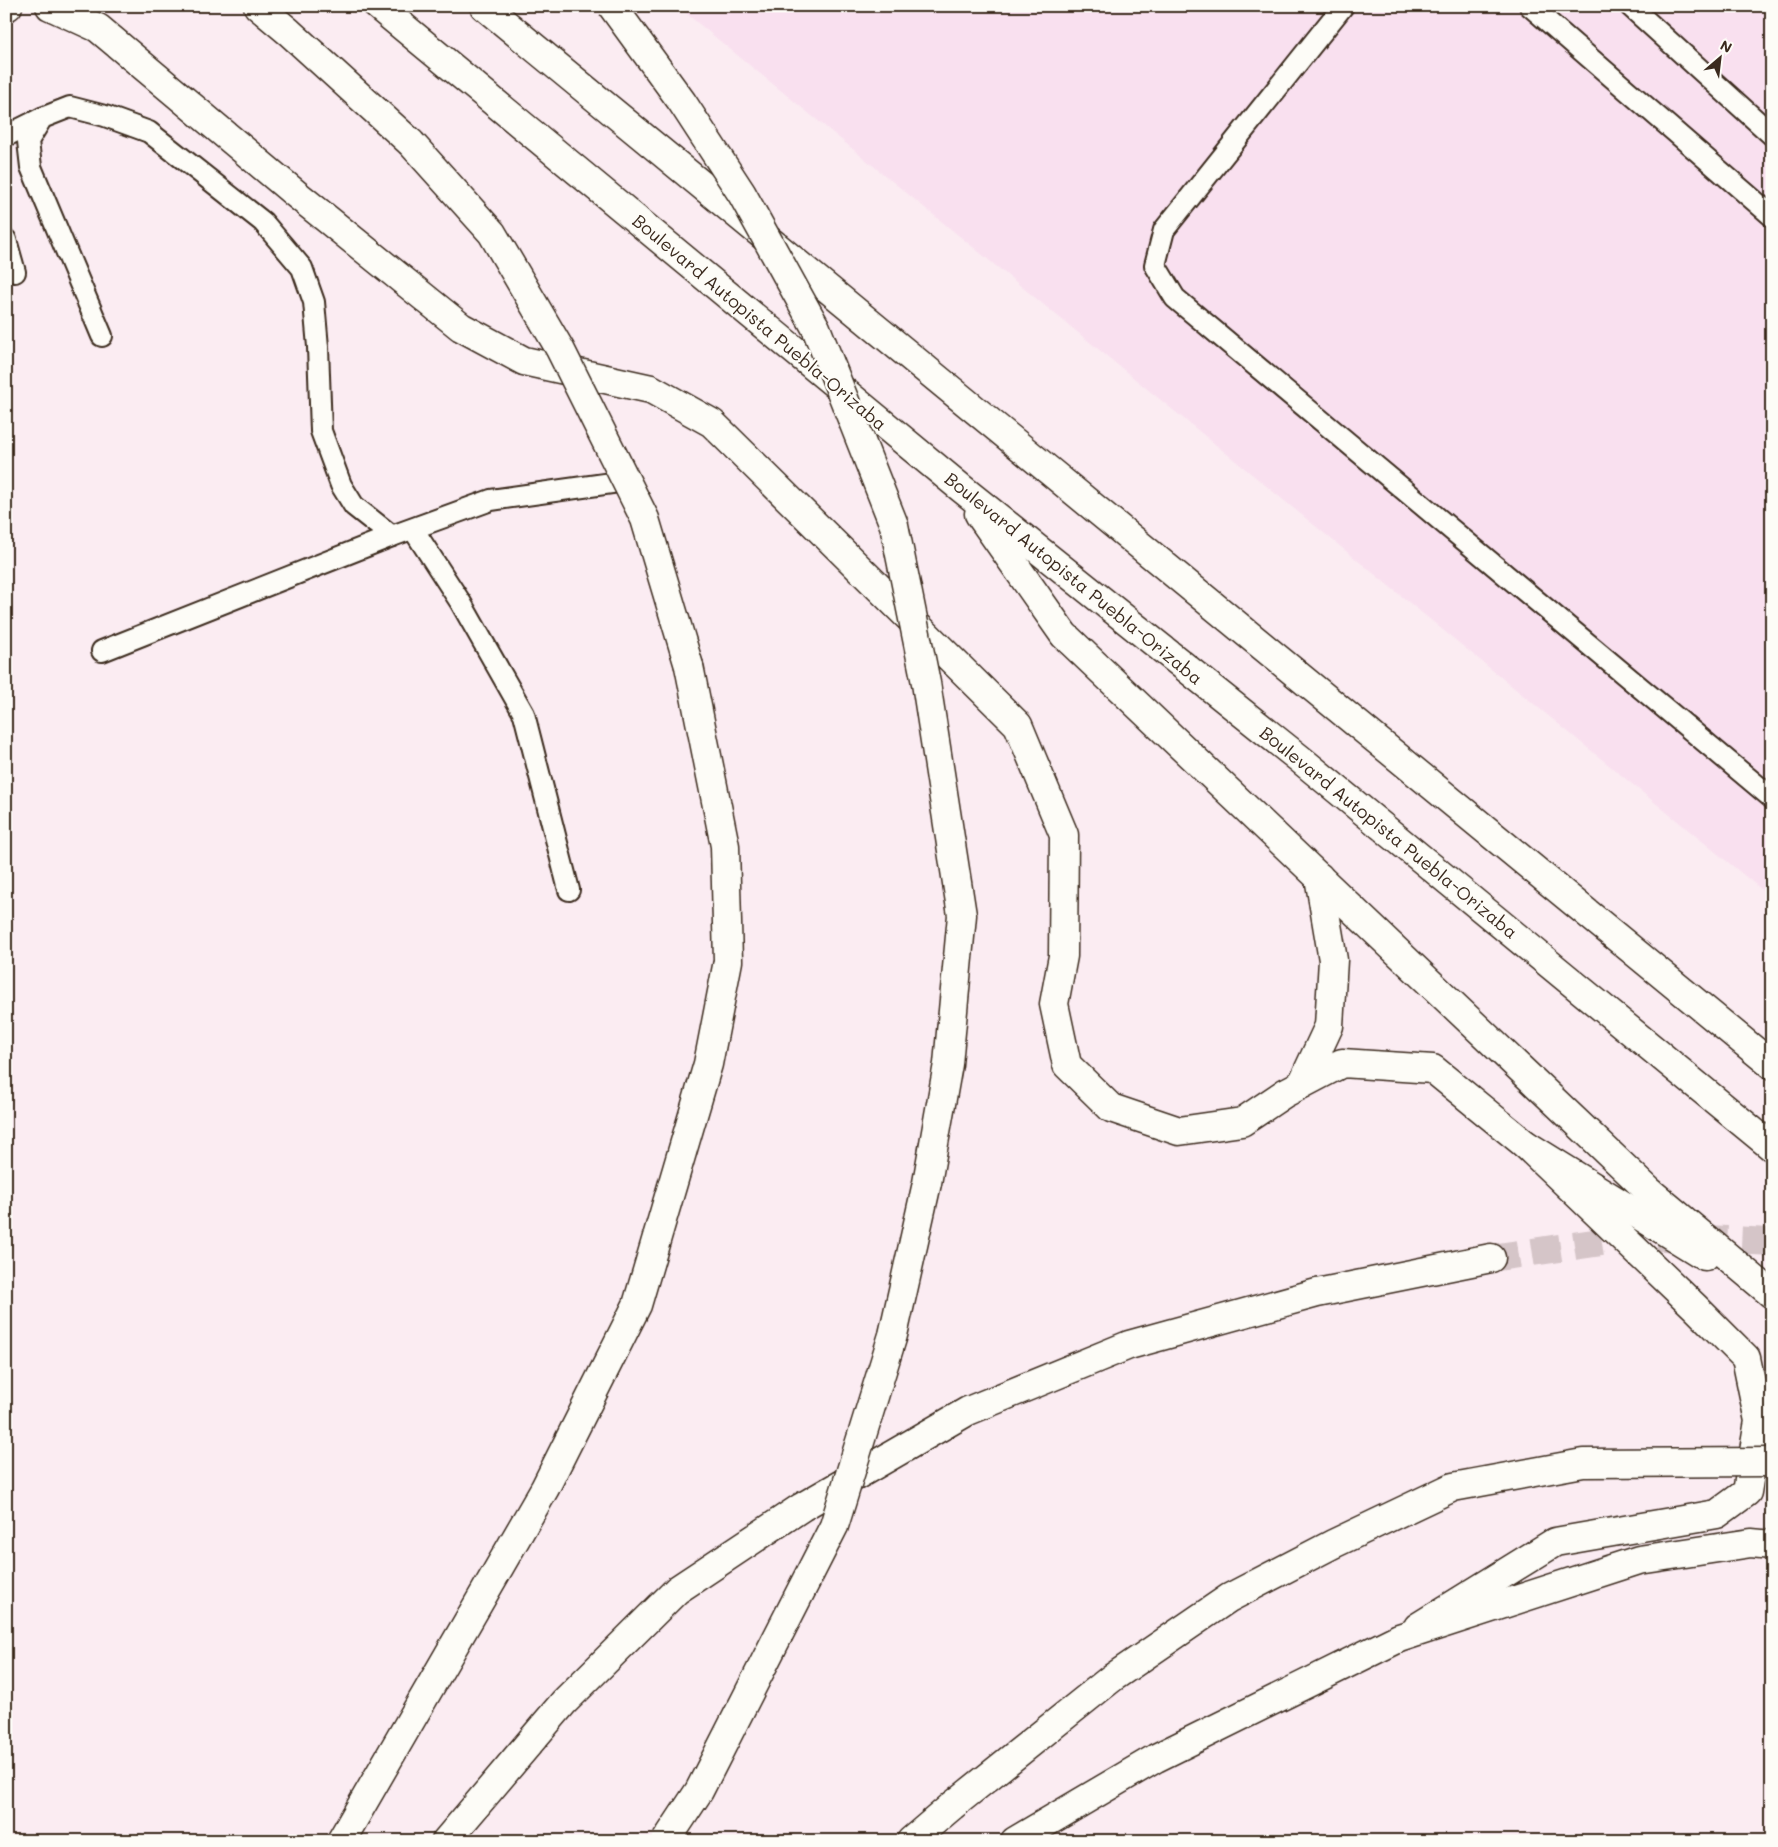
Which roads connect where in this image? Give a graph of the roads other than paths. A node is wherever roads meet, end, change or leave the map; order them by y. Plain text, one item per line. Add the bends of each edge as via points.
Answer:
1 (50, 6) edge
2 (258, 6) edge
3 (378, 6) edge
4 (484, 6) edge
5 (612, 6) edge
6 (1343, 6) edge
7 (1530, 6) edge
8 (1630, 6) edge
9 (42, 118) junction
10 (6, 136) edge
11 (1772, 136) edge
12 (1772, 216) edge
13 (6, 240) edge
14 (14, 272) dead end
15 (102, 336) dead end
16 (626, 481) junction
17 (961, 488) junction
18 (413, 528) junction
19 (392, 536) junction
20 (102, 651) dead end
21 (1772, 798) edge
22 (1319, 877) junction
23 (569, 890) dead end
24 (1772, 1065) edge
25 (1302, 1084) junction
26 (1526, 1145) junction
27 (1772, 1147) edge
28 (1491, 1258) tunnel mouth
29 (1772, 1294) edge
30 (1772, 1298) edge
31 (1772, 1462) edge
32 (1772, 1545) edge
33 (1399, 1638) junction
34 (341, 1841) edge
35 (446, 1841) edge
36 (666, 1841) edge
37 (911, 1841) edge
38 (1015, 1841) edge

1 - 25 main road via 98,28 461,327 524,361 651,389 712,422 1018,725 1064,835 1063,956 1054,1004 1067,1065 1111,1108 1178,1130 1242,1122
2 - 16 main road, bridge via 411,143 492,233 560,349
3 - 17 main road, Boulevard Autopista Puebla-Orizaba
4 - 24 main road
5 - 36 main road, bridge via 682,102 742,194 816,328 894,525 926,683 962,915 948,1064 928,1183 893,1335 834,1526 699,1791
6 - 21 lane via 1164,230 1155,265 1175,298
7 - 12 lane
8 - 11 lane
9 - 10 lane
9 - 15 lane via 28,141 31,168
9 - 19 lane via 70,107 148,132 264,222 302,268 314,302 320,431 340,485 354,506
13 - 14 lane
16 - 18 lane via 491,500
16 - 34 main road, bridge via 645,519 689,666 725,846 728,961 708,1064 637,1305 545,1488
17 - 22 main road via 1064,635
17 - 27 main road, Boulevard Autopista Puebla-Orizaba via 1300,759
18 - 19 lane
18 - 23 lane via 461,603 524,714
19 - 20 lane
22 - 25 main road via 1333,960 1329,1026
22 - 29 main road via 1650,1191
25 - 26 main road via 1342,1063 1433,1069
26 - 30 main road
26 - 33 main road via 1746,1358 1759,1421 1747,1492 1717,1514 1555,1542
28 - 35 main road via 1317,1293 1129,1345 968,1412 802,1507 678,1590 564,1702
31 - 37 main road, bridge via 1583,1463 1453,1487 1230,1598 1112,1678
32 - 33 main road via 1751,1543 1639,1560
33 - 38 main road via 1156,1758

